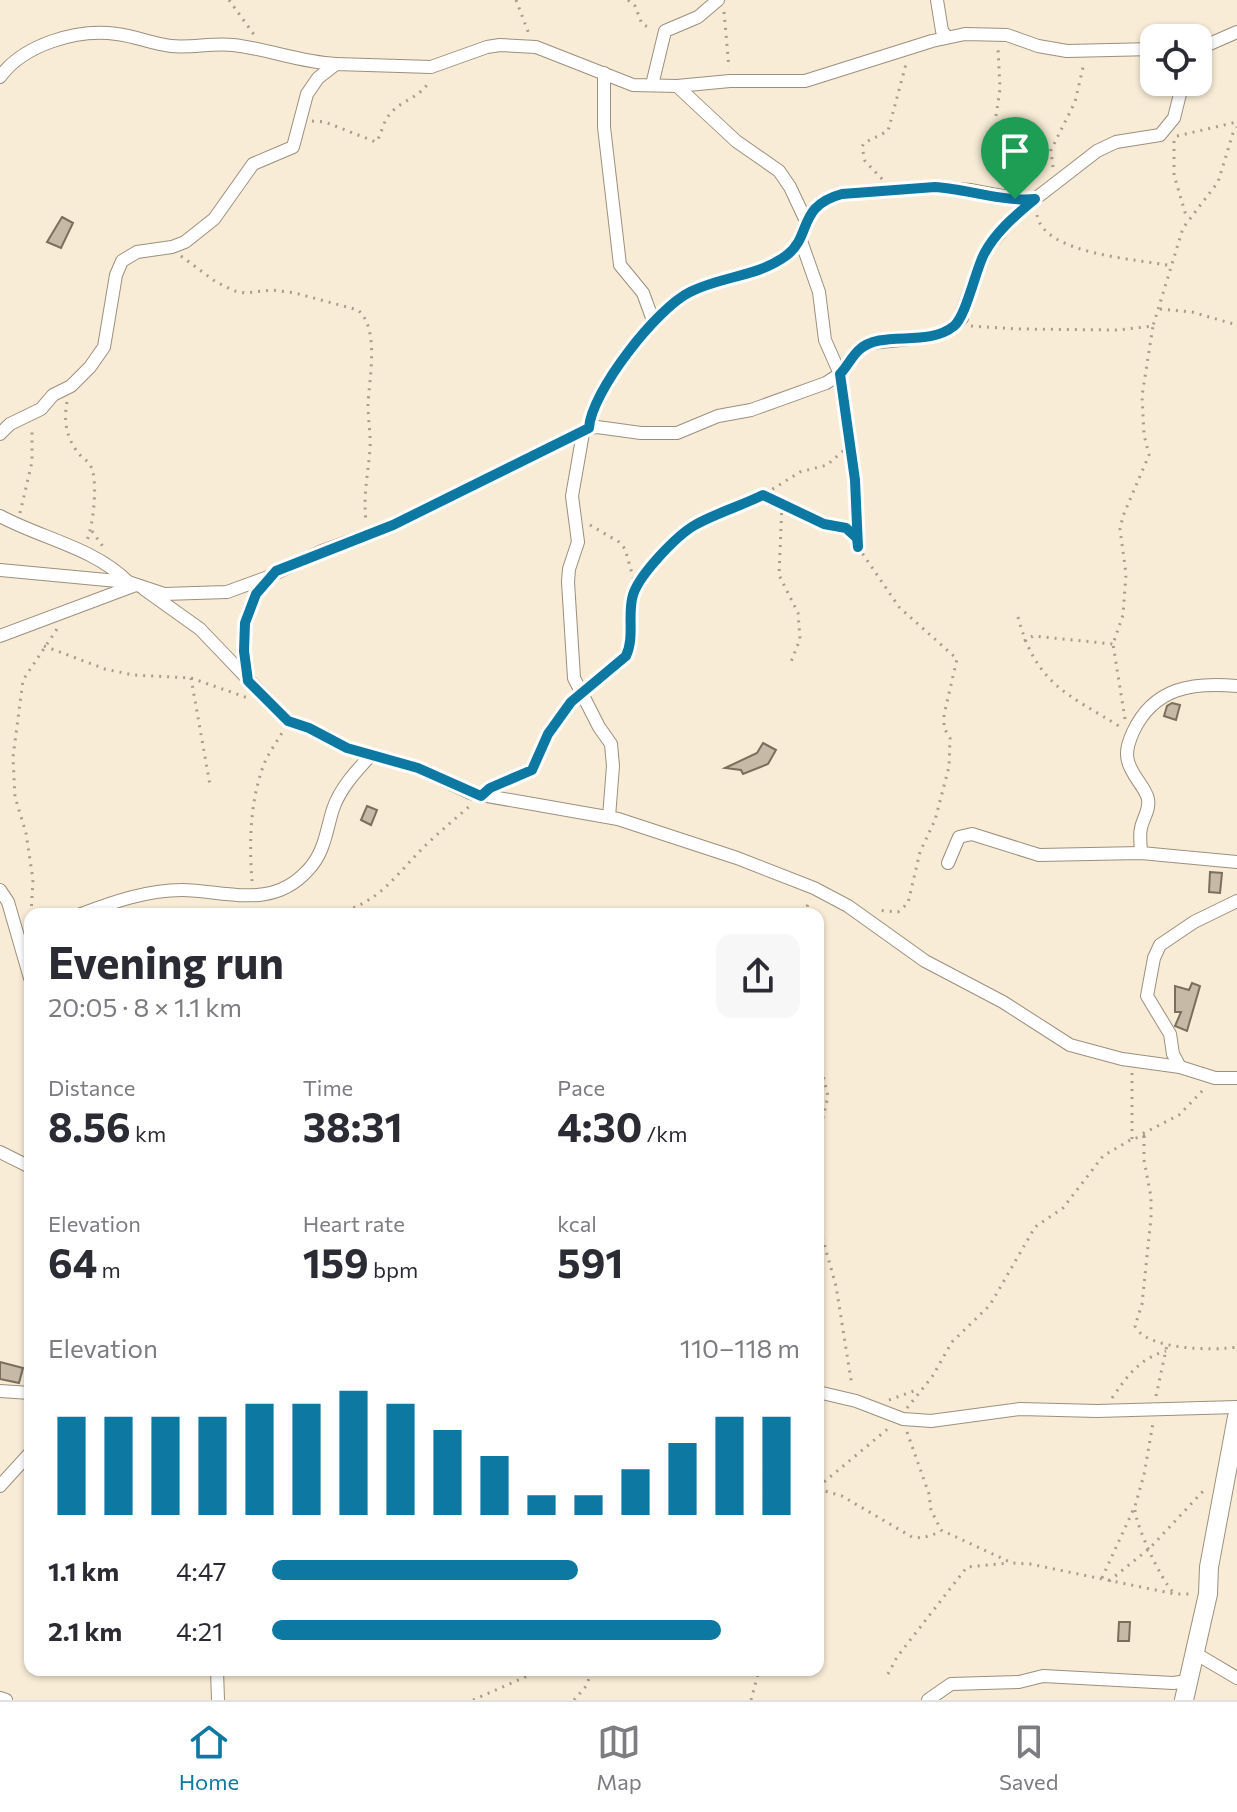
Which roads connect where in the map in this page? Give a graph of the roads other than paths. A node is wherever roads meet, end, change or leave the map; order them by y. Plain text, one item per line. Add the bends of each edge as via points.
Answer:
1 (937, 0) edge
2 (721, 4) edge
3 (1237, 32) edge
4 (947, 37) junction
5 (1212, 43) edge
6 (1140, 49) edge
7 (336, 64) junction
8 (604, 73) junction
9 (0, 77) edge
10 (652, 85) junction
11 (677, 86) junction
12 (1180, 96) edge
13 (1035, 199) junction
14 (806, 221) junction
15 (800, 238) junction
16 (654, 323) junction
17 (840, 374) junction
18 (3, 426) edge
19 (589, 428) junction
20 (0, 516) edge
21 (0, 570) edge
22 (136, 585) junction
23 (0, 636) edge
24 (1237, 686) edge
25 (372, 754) junction
26 (609, 817) junction
27 (1141, 853) junction
28 (1237, 862) edge
29 (948, 863) dead end
30 (0, 890) edge
31 (1237, 901) edge
32 (101, 908) edge
33 (24, 936) edge
34 (1180, 1067) junction
35 (1237, 1078) edge
36 (0, 1152) edge
37 (24, 1164) edge
38 (0, 1391) edge
39 (24, 1393) edge
40 (824, 1394) edge
41 (1237, 1407) edge
42 (1237, 1417) edge
43 (24, 1460) edge
44 (0, 1486) edge
45 (1193, 1652) junction
46 (217, 1676) edge
47 (1237, 1678) edge
48 (1188, 1681) junction
49 (0, 1698) edge
50 (6, 1700) edge
51 (218, 1700) edge
52 (928, 1700) edge
53 (1184, 1700) edge

1 - 4 street
2 - 10 street via 664,33
3 - 5 street
4 - 6 street via 1007,35 1038,46
4 - 11 street via 805,81
7 - 8 street via 431,67 487,47 536,47
7 - 9 street via 230,45 172,46 116,33 85,34 26,52
7 - 18 street via 307,94 293,147 253,164 201,231 172,247 137,252 122,261 104,347 90,367 41,409
8 - 10 street via 633,85
8 - 16 street via 604,127 618,256 643,293
10 - 11 street
11 - 14 street via 736,141 779,171
12 - 13 street via 1174,118 1160,135 1107,146
13 - 14 street via 950,188 837,195
13 - 17 street via 986,250 962,318 951,329 863,347
14 - 15 street
15 - 16 street via 792,252 770,266 683,295
15 - 17 street via 819,292 825,340
16 - 19 street via 606,385
17 - 19 street via 810,390 677,433
19 - 22 street via 366,537 227,592 164,594
19 - 26 street via 583,433 575,473 578,542 568,582 574,678 611,744
20 - 22 street via 74,548
21 - 22 street
22 - 23 street
22 - 25 street via 200,629 288,721
24 - 27 street via 1175,690 1160,697 1138,722 1126,753 1148,799
25 - 26 street via 481,796
25 - 32 street via 334,806 324,846 310,869 281,892 253,896 182,890
26 - 34 street via 814,888 925,961 1070,1045
27 - 28 street
27 - 29 street via 1039,855 972,834 959,837
30 - 33 street
31 - 34 street via 1166,938 1156,950 1147,996 1170,1034
34 - 35 street via 1215,1078
36 - 37 street
38 - 39 street
40 - 41 street via 901,1418 931,1421 1020,1409
42 - 45 street via 1208,1594
43 - 44 street
45 - 47 street
45 - 48 street
46 - 51 street
48 - 52 street via 1059,1676 961,1682
48 - 53 street
49 - 50 street

